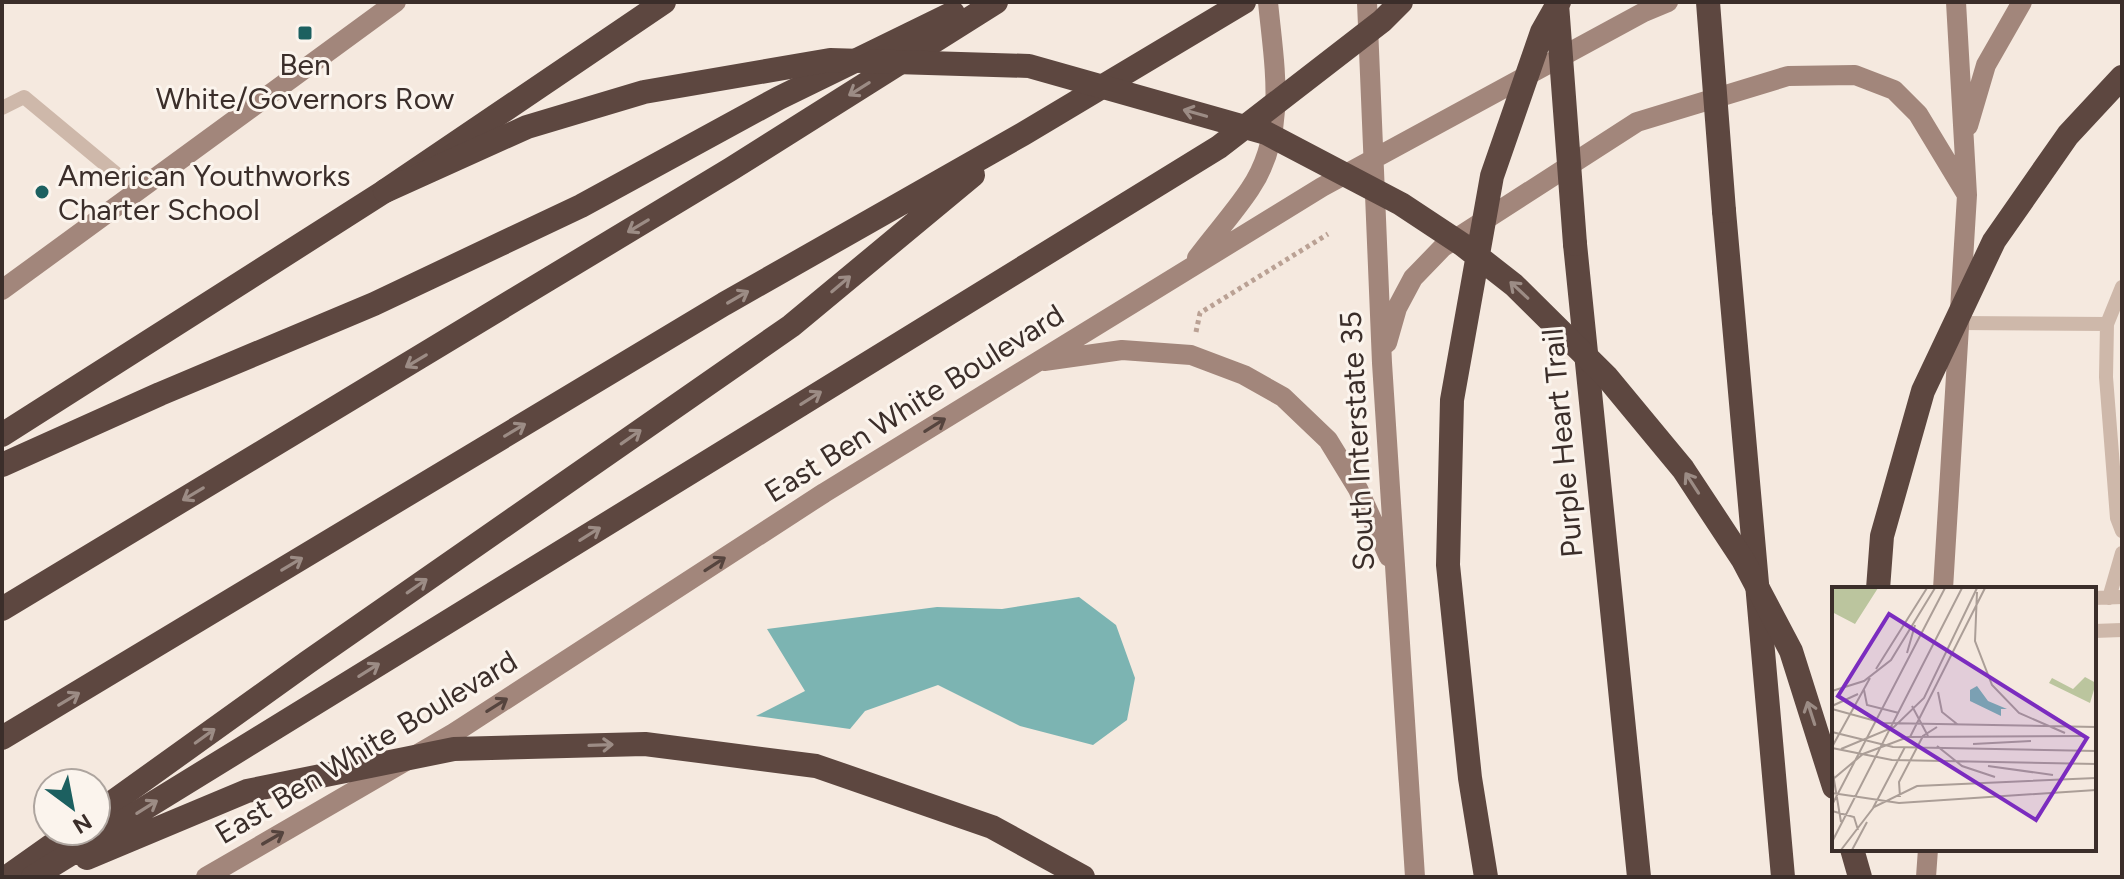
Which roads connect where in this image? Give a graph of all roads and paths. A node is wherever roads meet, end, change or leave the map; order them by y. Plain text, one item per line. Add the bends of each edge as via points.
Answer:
1 (396, 2) edge
2 (664, 2) edge
3 (977, 2) edge
4 (996, 2) edge
5 (1244, 2) edge
6 (1268, 2) edge
7 (1367, 2) edge
8 (1401, 2) edge
9 (1558, 2) edge
10 (1668, 2) edge
11 (1708, 2) edge
12 (1956, 2) edge
13 (2022, 2) edge
14 (2122, 77) edge
15 (2, 108) edge
16 (1023, 134) junction
17 (1964, 142) junction
18 (1374, 159) junction
19 (137, 191) junction
20 (385, 191) junction
21 (1967, 195) junction
22 (1328, 234) dead end
23 (1189, 267) junction
24 (2122, 287) edge
25 (2, 290) edge
26 (1959, 323) junction
27 (2107, 324) junction
28 (1197, 329) dead end
29 (1036, 362) junction
30 (1382, 363) junction
31 (2, 435) edge
32 (2, 465) edge
33 (2122, 531) edge
34 (2122, 553) edge
35 (1394, 567) junction
36 (1878, 587) edge
37 (1943, 587) edge
38 (2108, 598) edge
39 (2, 609) edge
40 (2122, 630) edge
41 (2096, 631) edge
42 (2, 738) edge
43 (1832, 781) edge
44 (112, 803) edge
45 (49, 847) edge
46 (1853, 851) edge
47 (1869, 851) edge
48 (1928, 851) edge
49 (7, 877) edge
50 (33, 877) edge
51 (40, 877) edge
52 (206, 877) edge
53 (1083, 877) edge
54 (1415, 877) edge
55 (1486, 877) edge
56 (1639, 877) edge
57 (1783, 877) edge
58 (1860, 877) edge
59 (1870, 877) edge
60 (1926, 877) edge

1 - 19 main road
2 - 20 highway, bridge
3 - 32 highway via 779,98 581,206 388,298
4 -> 39 highway via 718,178
5 - 16 highway
6 - 23 main road via 1277,104 1268,155 1251,189
7 - 18 main road, South Interstate 35
50 -> 8 highway, bridge via 1219,147
9 - 55 highway, bridge via 1542,32 1492,176 1452,400 1448,565
9 - 56 highway, Purple Heart Trail, bridge via 1575,244
10 - 18 main road, East Ben White Boulevard
11 - 57 highway, bridge
12 - 17 main road
13 - 17 main road via 1986,65
14 - 36 highway, bridge via 2068,135 1994,241 1923,391 1882,536
15 - 19 lane via 24,97
42 -> 16 highway via 724,304
44 -> 16 highway via 791,326
17 - 21 main road
18 - 23 main road, East Ben White Boulevard
18 - 30 main road, South Interstate 35
19 - 25 main road
20 - 31 highway
43 -> 20 highway, bridge via 1791,651 1743,560 1683,469 1606,376 1514,285 1463,245 1401,204 1266,133 1029,66 830,60 644,92 527,127
21 - 26 main road
21 - 30 main road via 1918,114 1894,90 1855,75 1788,76 1637,122 1443,247 1413,278 1397,308
22 - 28 path via 1200,313
23 - 29 main road, East Ben White Boulevard
24 - 27 lane
26 - 27 lane
26 - 37 main road
27 - 33 lane via 2108,407
29 - 35 main road via 1122,350 1191,355 1283,397 1328,440 1358,489
52 -> 29 main road, East Ben White Boulevard via 454,733
30 - 35 main road, South Interstate 35
34 - 38 lane
35 - 54 main road, South Interstate 35
40 - 41 lane
45 - 49 highway
46 - 58 highway
47 - 59 highway
48 - 60 main road
51 -> 53 highway, bridge via 247,791 454,749 645,744 816,766 992,827

